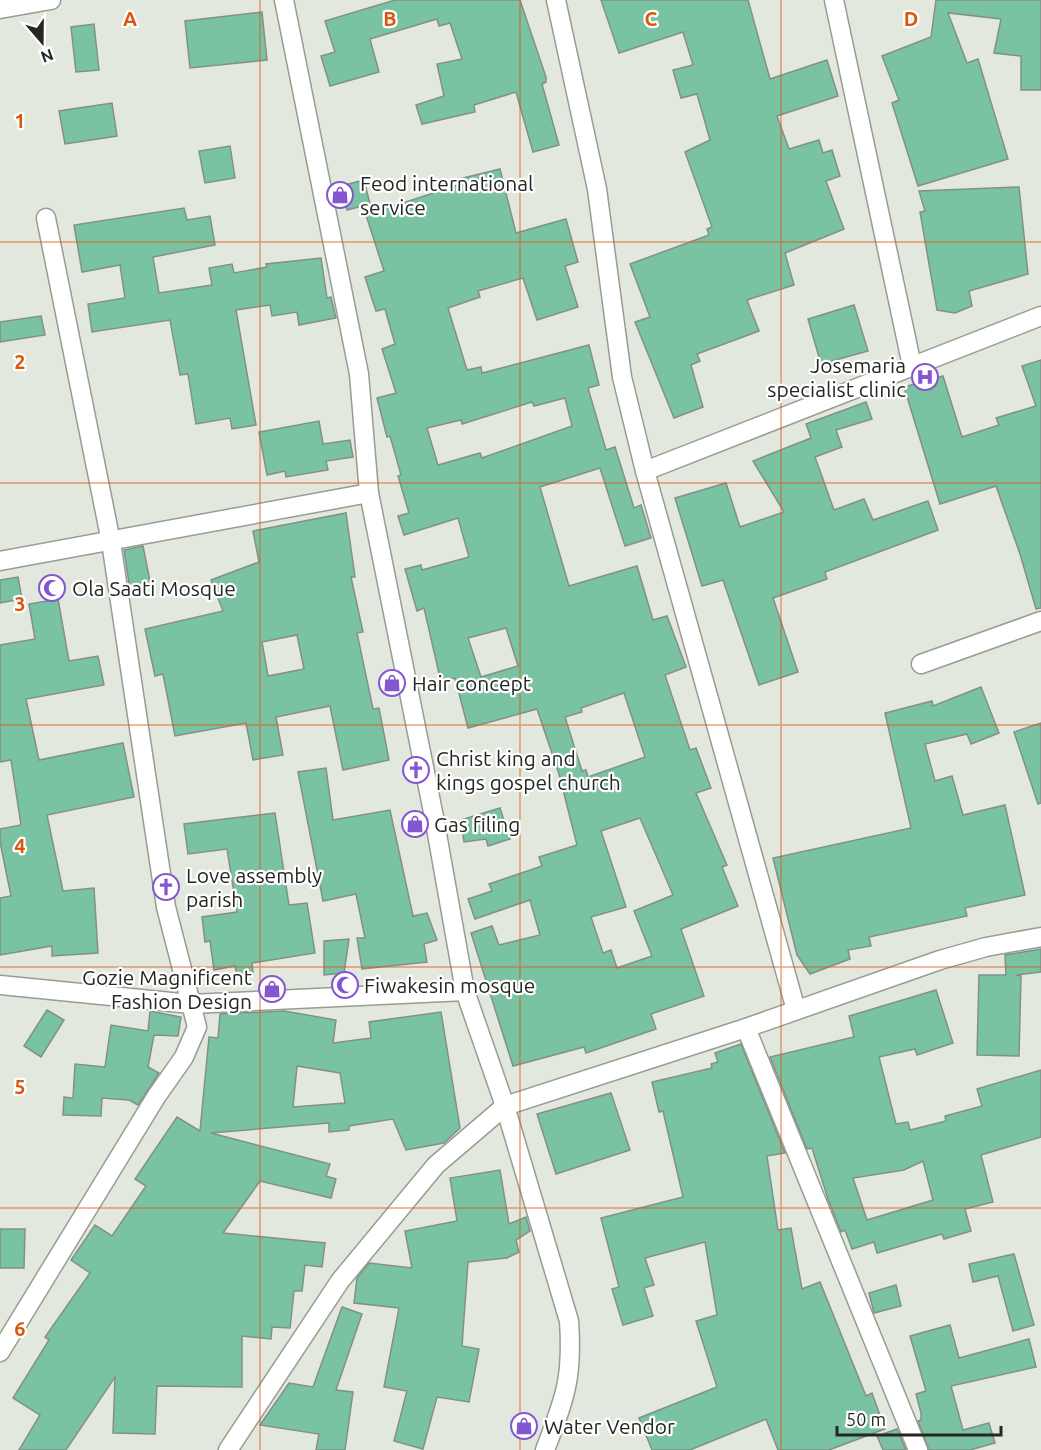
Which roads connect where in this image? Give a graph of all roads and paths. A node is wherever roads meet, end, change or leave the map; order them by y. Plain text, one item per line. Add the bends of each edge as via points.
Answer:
1 (51, 0) edge
2 (284, 0) edge
3 (556, 0) edge
4 (834, 0) edge
5 (0, 9) edge
6 (46, 218) dead end
7 (1041, 316) edge
8 (912, 366) junction
9 (645, 471) junction
10 (369, 493) junction
11 (111, 542) junction
12 (0, 561) edge
13 (1041, 621) edge
14 (921, 664) dead end
15 (1041, 937) edge
16 (0, 985) edge
17 (465, 991) junction
18 (191, 1004) junction
19 (796, 1010) junction
20 (746, 1028) junction
21 (505, 1106) junction
22 (0, 1352) edge
23 (228, 1450) edge
24 (545, 1450) edge
25 (918, 1450) edge

1 - 5 street
2 - 10 street via 358,374
3 - 9 street via 597,189 622,377
4 - 8 street
6 - 11 street
7 - 8 street
8 - 9 street
9 - 19 street
10 - 11 street
10 - 17 street
11 - 12 street
11 - 18 street via 166,907
13 - 14 street
15 - 19 street via 940,960
16 - 18 street
17 - 18 street
17 - 21 street
18 - 22 street via 197,1028 184,1057
19 - 20 street
20 - 21 street
20 - 25 street
21 - 23 street via 436,1165 340,1281
21 - 24 street via 569,1321 572,1359 568,1388

